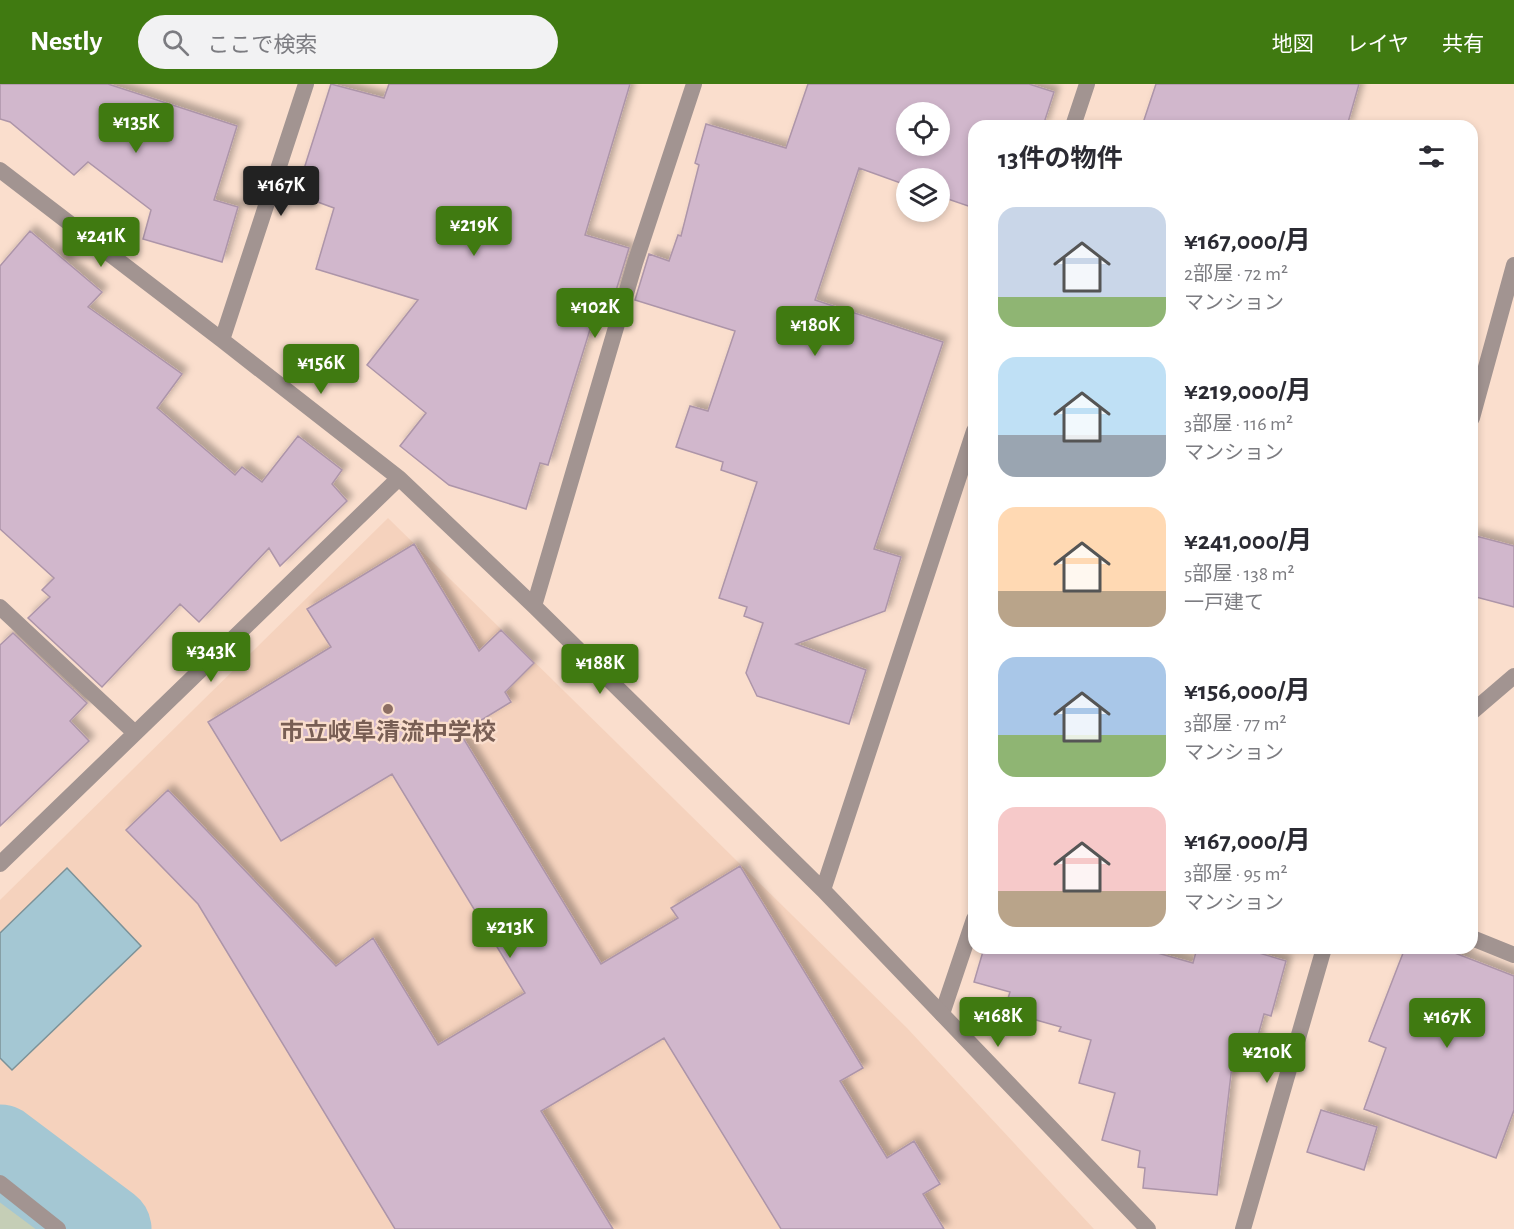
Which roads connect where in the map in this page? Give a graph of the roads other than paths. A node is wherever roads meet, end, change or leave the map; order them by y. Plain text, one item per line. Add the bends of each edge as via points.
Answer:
1 (306, 84) edge
2 (694, 84) edge
3 (1087, 84) edge
4 (1075, 120) edge
5 (0, 170) edge
6 (1514, 265) edge
7 (222, 340) junction
8 (1478, 396) edge
9 (968, 449) edge
10 (399, 478) junction
11 (534, 606) junction
12 (0, 607) edge
13 (1514, 676) edge
14 (1478, 707) edge
15 (135, 733) junction
16 (0, 864) edge
17 (823, 890) junction
18 (968, 937) edge
19 (1478, 940) edge
20 (1322, 954) edge
21 (1514, 955) edge
22 (942, 1014) junction
23 (0, 1183) edge
24 (58, 1229) edge
25 (1148, 1229) edge
26 (1243, 1229) edge

1 - 7 street
2 - 11 street via 635,262
3 - 4 street
5 - 7 street
6 - 8 street
7 - 10 street
9 - 17 street
10 - 11 street
10 - 15 street
11 - 17 street
12 - 15 street
13 - 14 street
15 - 16 street
17 - 22 street
18 - 22 street
19 - 21 street
20 - 26 street
22 - 25 street
23 - 24 street

